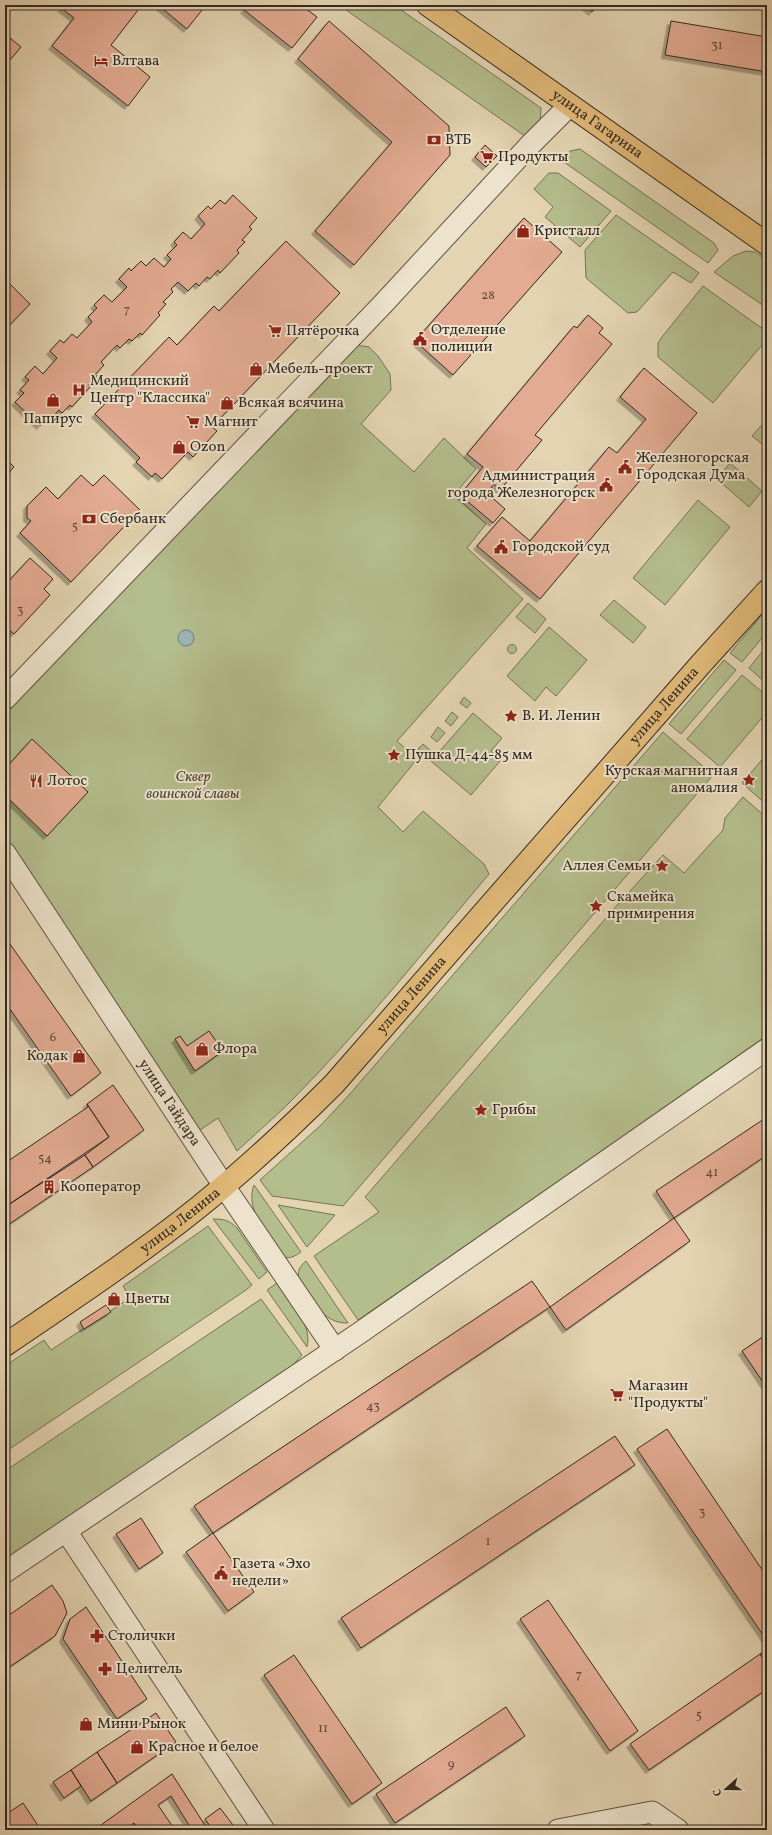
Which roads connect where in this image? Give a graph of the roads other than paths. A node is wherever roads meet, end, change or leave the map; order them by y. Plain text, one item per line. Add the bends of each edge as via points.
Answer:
1 (428, 5) edge
2 (570, 104) junction
3 (767, 244) edge
4 (767, 591) edge
5 (5, 699) edge
6 (5, 853) edge
7 (767, 1049) edge
8 (224, 1186) junction
9 (5, 1345) edge
10 (335, 1350) junction
11 (66, 1531) junction
12 (5, 1572) edge
13 (264, 1830) edge
14 (558, 1830) edge
15 (678, 1830) edge

1 - 2 main road, улица Гагарина
2 - 3 main road, улица Гагарина
2 - 5 street via 383,304
4 - 8 main road, улица Ленина via 334,1084 273,1144
6 - 8 street, улица Гайдара
7 - 10 street
8 - 9 main road, улица Ленина via 148,1246
8 - 10 street, улица Гайдара
10 - 11 street
11 - 12 street
11 - 13 street
14 - 15 street via 652,1812

